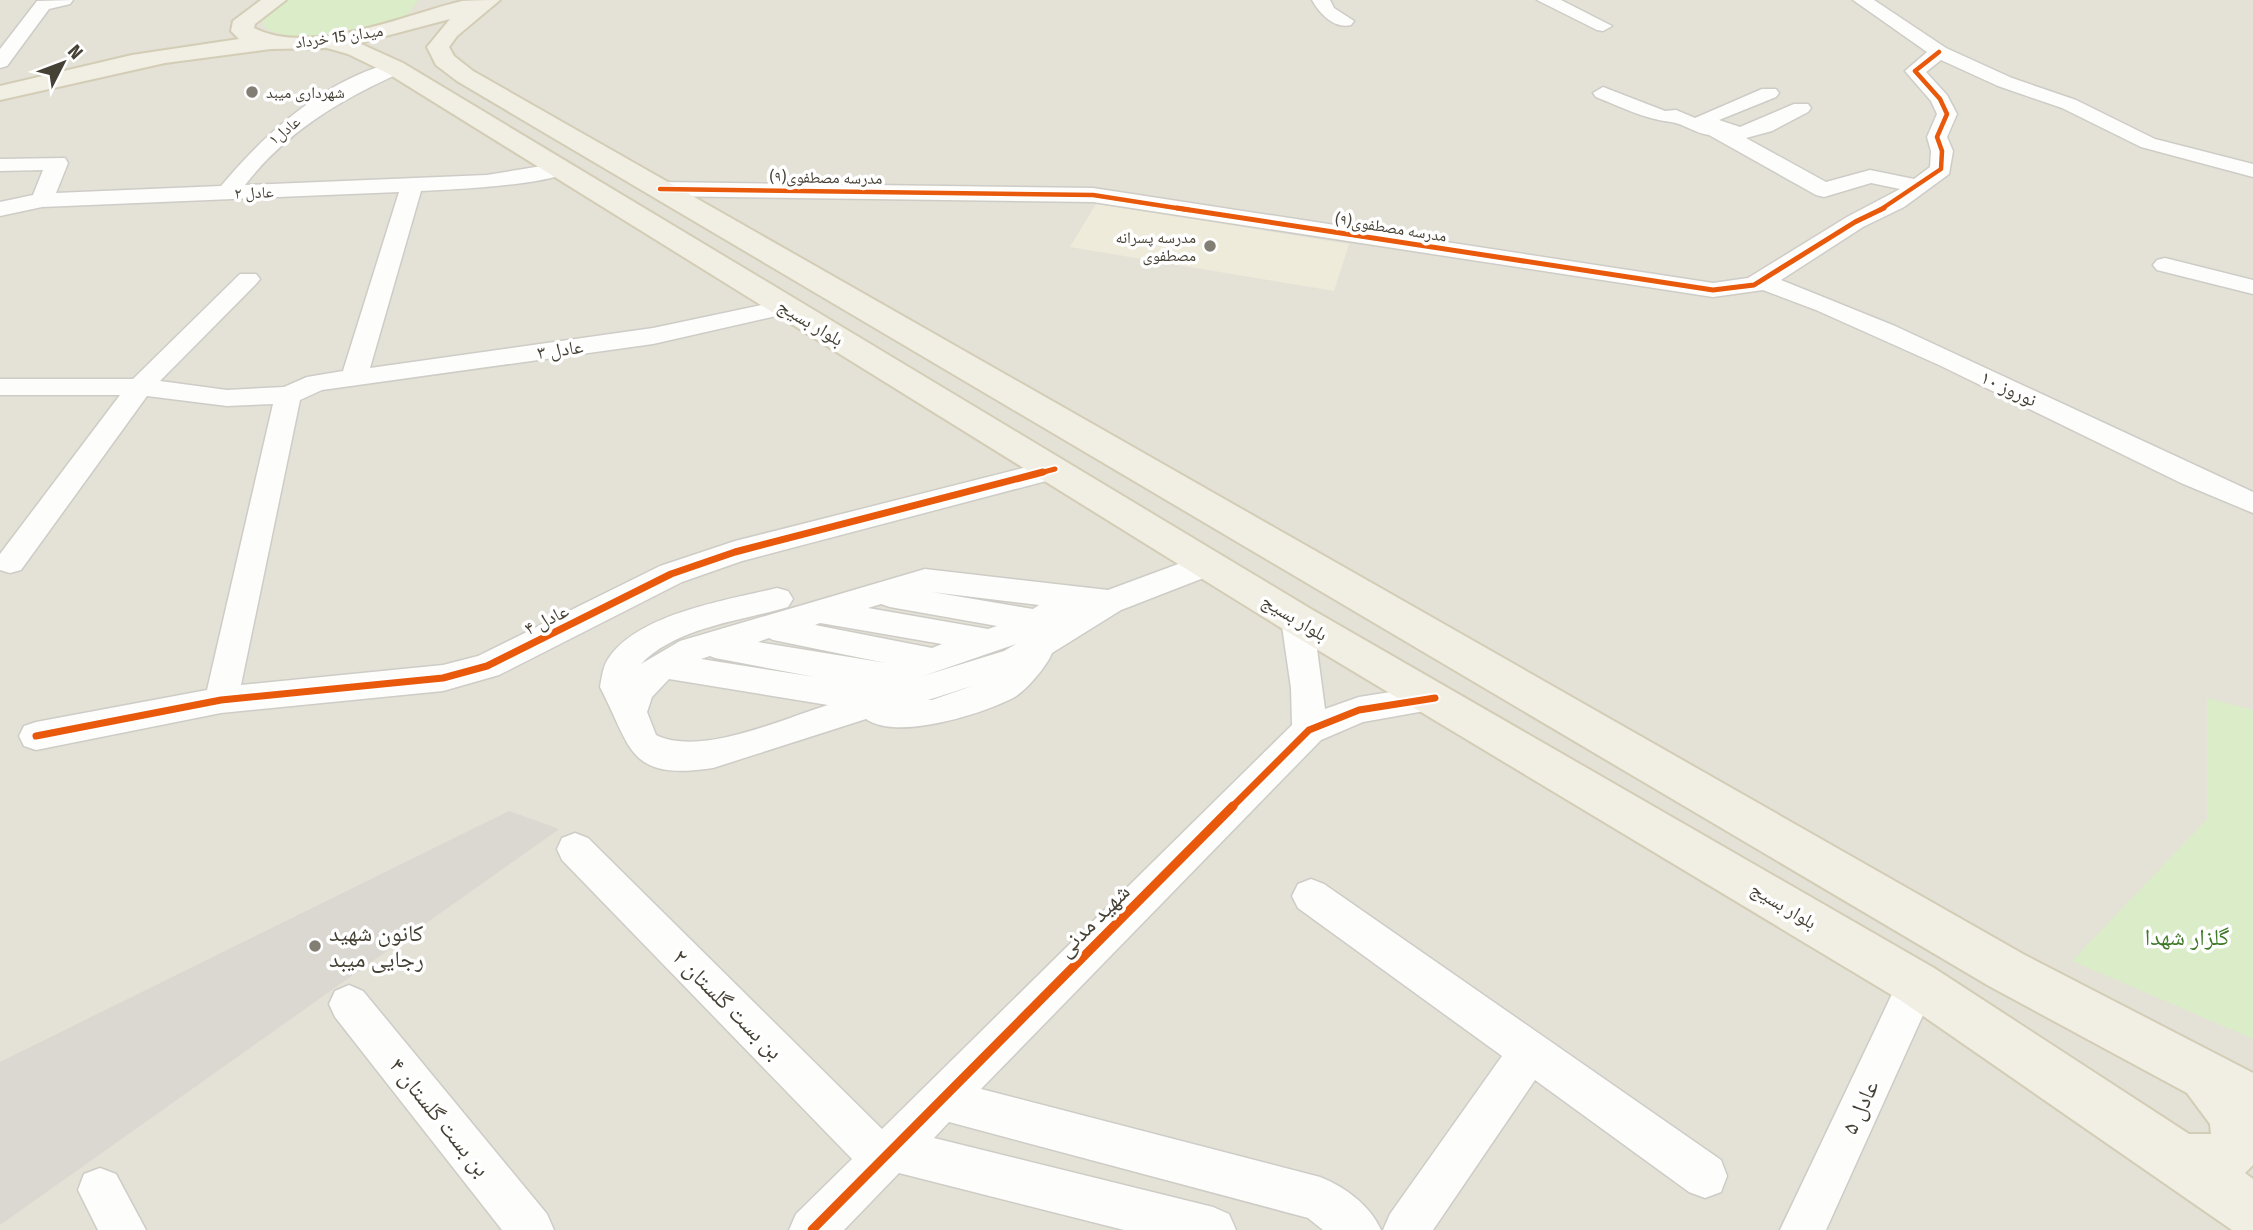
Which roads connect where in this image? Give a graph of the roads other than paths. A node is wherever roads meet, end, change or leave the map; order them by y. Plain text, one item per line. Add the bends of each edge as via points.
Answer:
1 (64, 0) edge
2 (482, 0) edge
3 (489, 0) edge
4 (1321, 0) edge
5 (1546, 0) edge
6 (1862, 0) edge
7 (262, 8) edge
8 (1345, 22) dead end
9 (1603, 26) dead end
10 (327, 41) junction
11 (266, 43) junction
12 (1939, 52) junction
13 (0, 62) edge
14 (396, 68) junction
15 (465, 76) junction
16 (0, 88) edge
17 (429, 88) junction
18 (0, 93) edge
19 (1603, 93) dead end
20 (1769, 93) dead end
21 (1801, 108) dead end
22 (1714, 129) junction
23 (0, 165) edge
24 (561, 169) junction
25 (2253, 171) edge
26 (412, 186) junction
27 (1918, 186) junction
28 (660, 189) junction
29 (226, 193) junction
30 (42, 200) junction
31 (0, 209) edge
32 (2165, 265) dead end
33 (248, 279) dead end
34 (1761, 281) junction
35 (2253, 287) edge
36 (785, 307) junction
37 (333, 381) junction
38 (0, 387) edge
39 (140, 387) junction
40 (288, 395) junction
41 (1055, 469) junction
42 (2253, 503) edge
43 (10, 562) dead end
44 (1208, 564) junction
45 (878, 594) junction
46 (1074, 597) junction
47 (1110, 601) junction
48 (818, 612) junction
49 (773, 613) junction
50 (1297, 619) junction
51 (1045, 629) junction
52 (990, 641) junction
53 (709, 645) junction
54 (933, 660) junction
55 (665, 666) junction
56 (882, 677) junction
57 (1435, 698) junction
58 (221, 701) junction
59 (631, 712) junction
60 (1309, 730) junction
61 (36, 736) dead end
62 (575, 849) dead end
63 (1311, 896) dead end
64 (1917, 984) junction
65 (349, 1004) dead end
66 (1530, 1051) junction
67 (2197, 1072) junction
68 (941, 1100) junction
69 (2253, 1101) edge
70 (887, 1154) junction
71 (2181, 1160) junction
72 (1705, 1176) dead end
73 (100, 1190) dead end
74 (2253, 1212) edge
75 (123, 1230) edge
76 (531, 1230) edge
77 (812, 1230) edge
78 (1213, 1230) edge
79 (1358, 1230) edge
80 (1406, 1230) edge
81 (1803, 1230) edge

1 - 13 street via 43,5
2 - 10 main road, میدان 15 خرداد via 404,26
3 - 15 main road, بلوار بسیج via 449,31 438,47 444,60
4 - 8 street via 1327,12
5 - 9 street
6 - 12 street
7 - 11 main road, میدان 15 خرداد via 242,31
7 - 16 main road via 157,49
10 - 11 main road, میدان 15 خرداد
10 - 14 main road, بلوار بسیج
11 - 18 main road via 214,46 155,57
12 - 25 street via 2069,104 2147,143
12 - 27 street, مدرسه مصطفوی(۹) via 1915,71 1947,114 1937,137 1941,169
14 - 17 main road, بلوار بسیج
14 - 29 street, عادل۱ via 304,114 266,144
15 - 17 main road via 435,80
15 - 28 main road, بلوار بسیج
17 - 24 main road, بلوار بسیج
19 - 22 street via 1662,117 1676,116 1697,127
20 - 22 street via 1705,119
21 - 22 street via 1740,136
22 - 27 street via 1824,190 1870,176
23 - 30 street via 57,163
24 - 26 street, عادل ۲ via 487,181
24 - 36 main road, بلوار بسیج
26 - 29 street, عادل ۲
26 - 37 street via 354,378
27 - 34 street, مدرسه مصطفوی(۹)
28 - 34 street, مدرسه مصطفوی(۹) via 1093,195 1713,290
28 - 67 main road, بلوار بسیج via 2006,970
29 - 30 street, عادل ۲
30 - 31 street, عادل ۲
32 - 35 street
33 - 39 street
34 - 42 street, نوروز ۱۰ via 1931,351
36 - 37 street, عادل ۳ via 653,337
36 - 41 main road, بلوار بسیج
37 - 40 street
38 - 39 street
39 - 40 street via 227,398
39 - 43 street
40 - 58 street
41 - 44 main road, بلوار بسیج
41 - 58 street, عادل ۴ via 722,556 671,574 487,666 443,678
44 - 47 street
44 - 50 main road, بلوار بسیج
45 - 46 street via 925,580
45 - 48 street
45 - 51 street
46 - 47 street
46 - 51 street
47 - 51 street
48 - 49 street
48 - 52 street
49 - 53 street
49 - 54 street
49 - 59 street via 666,631 646,640 630,652 618,676 620,699
50 - 57 main road, بلوار بسیج
50 - 60 street via 1308,688
51 - 52 street
51 - 59 street via 1003,688 933,713 850,712 687,758 663,755 644,745
52 - 54 street
53 - 55 street
53 - 56 street
54 - 56 street
55 - 56 street via 835,693
55 - 59 street via 643,684
57 - 60 street, شهید مدنی via 1359,710
57 - 64 main road, بلوار بسیج
58 - 61 street, عادل ۴
60 - 68 street, شهید مدنی
62 - 70 street, بن بست گلستان ۲
63 - 66 street
64 - 71 main road, بلوار بسیج
64 - 81 street, عادل ۵
65 - 76 street, بن بست گلستان ۴
66 - 72 street
66 - 80 street
67 - 69 main road, بلوار بسیج
67 - 71 main road via 2229,1106 2238,1142 2219,1162
68 - 70 street, شهید مدنی
68 - 79 street via 1320,1199
70 - 77 street, شهید مدنی
70 - 78 street
71 - 74 main road, بلوار بسیج
73 - 75 street

